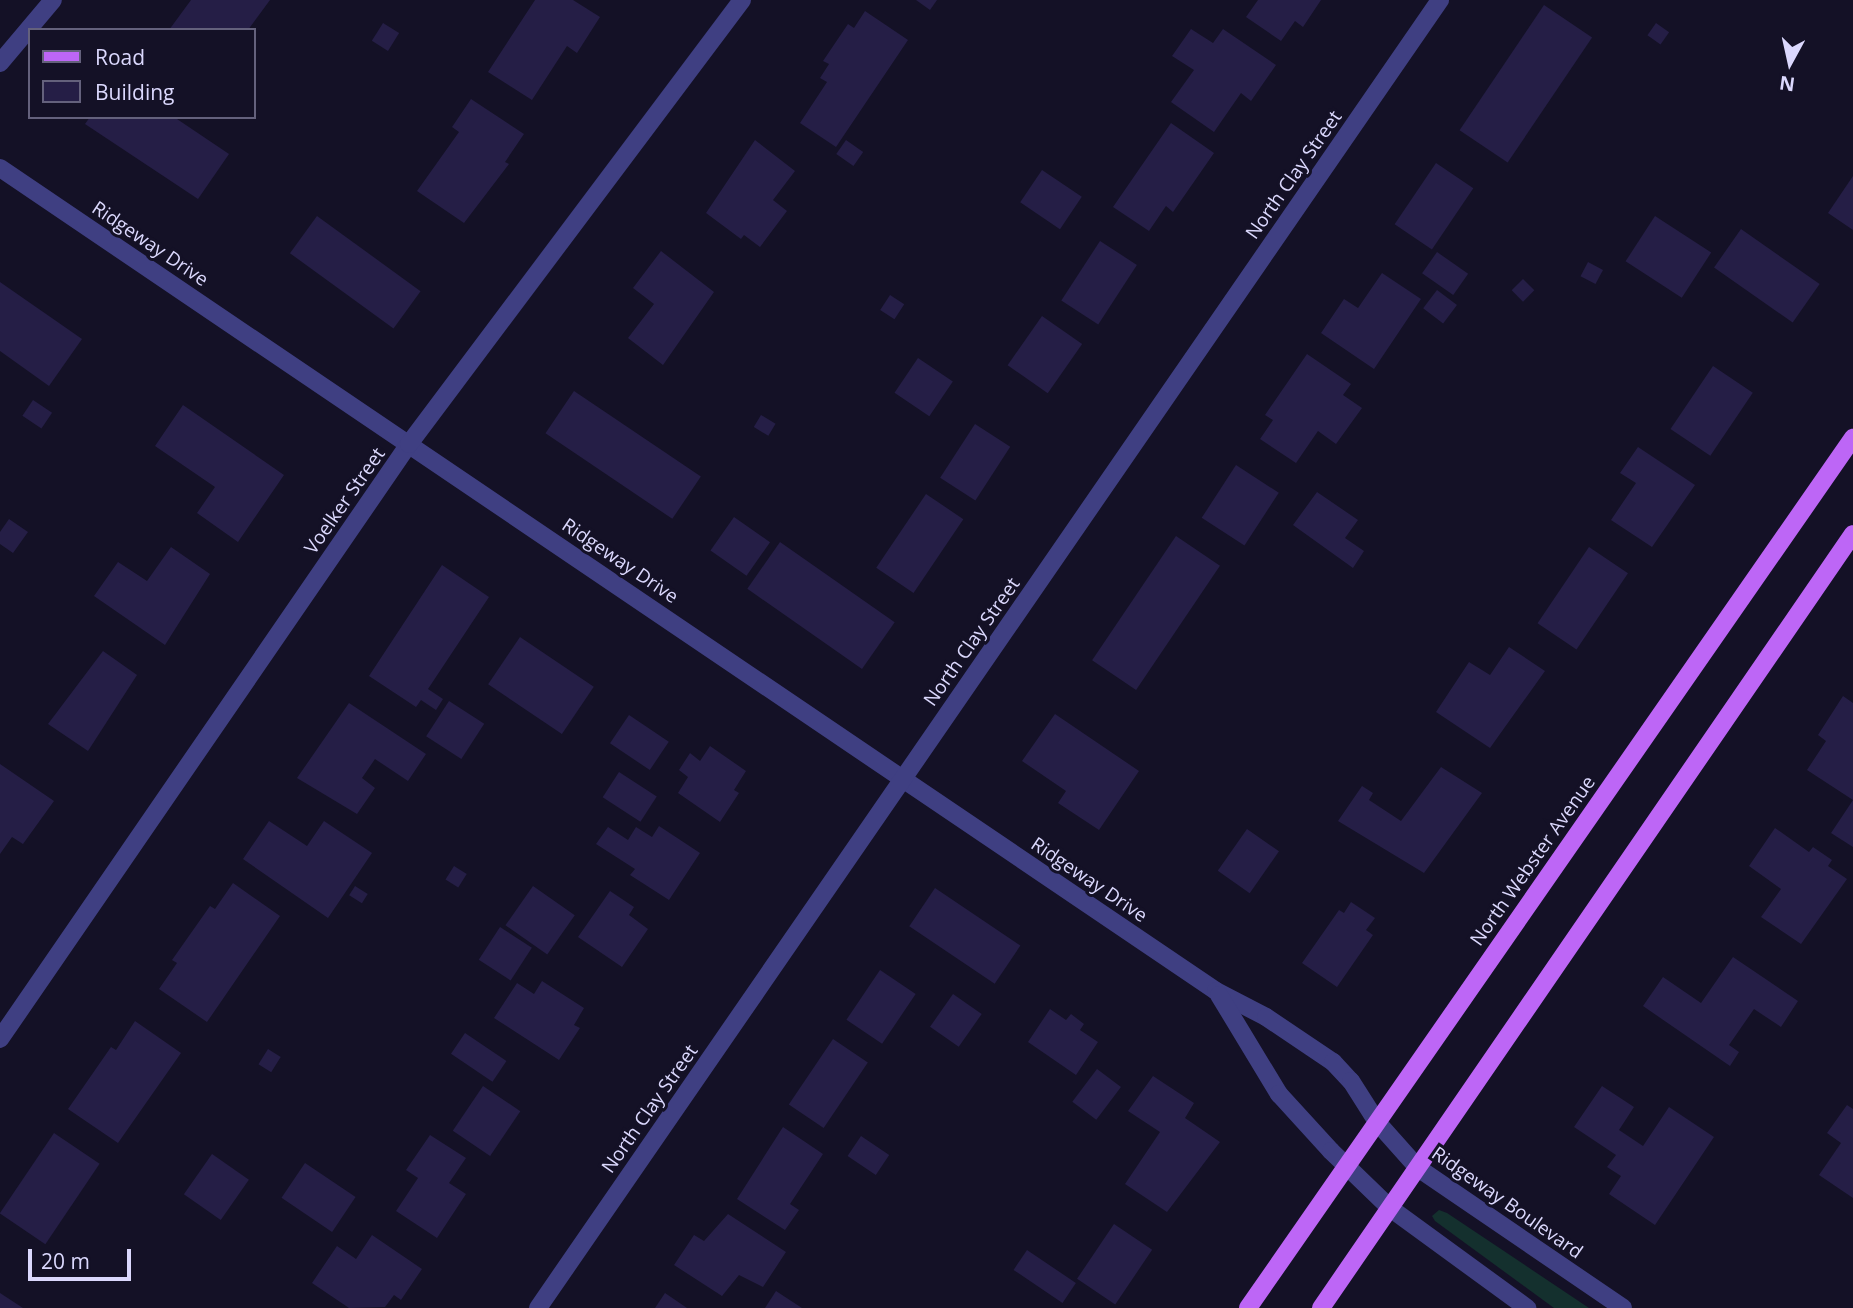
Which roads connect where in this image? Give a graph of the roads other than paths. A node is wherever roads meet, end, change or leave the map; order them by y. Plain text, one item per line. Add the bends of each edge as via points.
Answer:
1 (53, 0) edge
2 (742, 0) edge
3 (1440, 0) edge
4 (29, 28) edge
5 (28, 30) edge
6 (0, 63) edge
7 (0, 168) edge
8 (1853, 438) edge
9 (409, 444) junction
10 (1853, 534) edge
11 (904, 779) junction
12 (1216, 991) junction
13 (0, 1039) edge
14 (1377, 1122) junction
15 (1346, 1166) junction
16 (1418, 1168) junction
17 (1390, 1208) junction
18 (538, 1308) edge
19 (1248, 1308) edge
20 (1321, 1308) edge
21 (1527, 1308) edge
22 (1623, 1308) edge

1 - 4 street
2 - 9 street, Voelker Street
3 - 11 street, North Clay Street
5 - 6 street
7 - 9 street, Ridgeway Drive
8 - 14 main road, North Webster Avenue
9 - 11 street, Ridgeway Drive
9 - 13 street, Voelker Street
10 - 16 main road
11 - 12 street, Ridgeway Drive
11 - 18 street, North Clay Street
12 - 14 street, Ridgeway Drive via 1266,1017 1333,1062
12 - 15 street, Ridgeway Drive via 1279,1094
14 - 15 main road, North Webster Avenue
14 - 16 street, Ridgeway Boulevard
15 - 17 street
15 - 19 main road, North Webster Avenue
16 - 17 main road
16 - 22 street, Ridgeway Boulevard
17 - 20 main road
17 - 21 street

